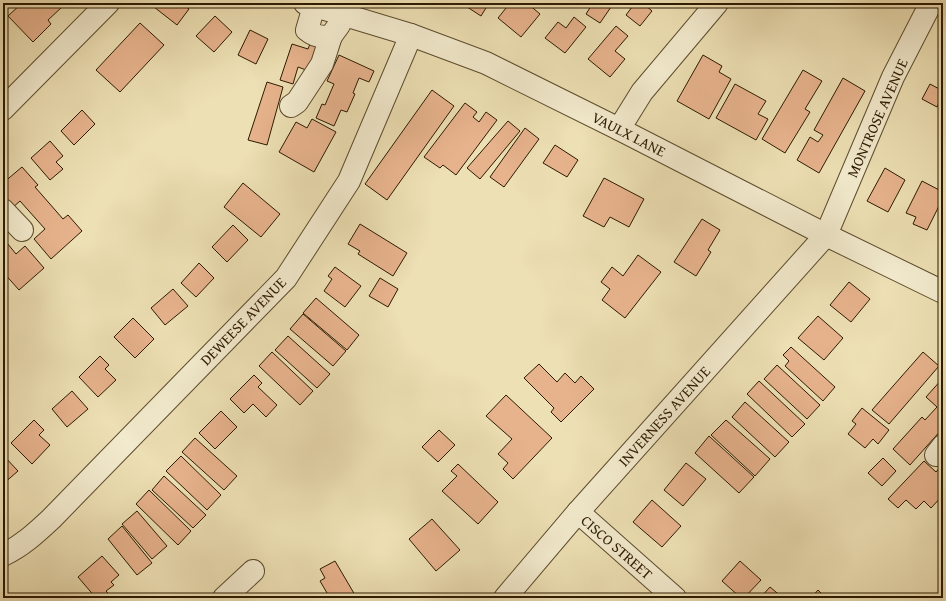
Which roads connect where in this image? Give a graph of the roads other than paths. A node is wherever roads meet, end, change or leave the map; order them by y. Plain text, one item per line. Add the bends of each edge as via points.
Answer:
1 (108, 3) edge
2 (717, 3) edge
3 (931, 3) edge
4 (310, 4) edge
5 (343, 14) junction
6 (412, 35) junction
7 (331, 36) junction
8 (291, 106) dead end
9 (3, 109) edge
10 (619, 129) junction
11 (3, 210) edge
12 (22, 230) dead end
13 (826, 235) junction
14 (943, 292) edge
15 (578, 512) junction
16 (3, 555) edge
17 (253, 572) dead end
18 (224, 598) edge
19 (505, 598) edge
20 (674, 598) edge

1 - 9 street
2 - 10 street via 642,92
3 - 13 street, MONTROSE AVENUE via 893,77
4 - 5 street, VAULX LANE
4 - 7 street via 307,30 324,38
5 - 6 street, VAULX LANE
5 - 7 street
6 - 10 street, VAULX LANE via 486,63
6 - 16 street, DEWEESE AVENUE via 349,181 286,278 51,519 31,538
7 - 8 street via 322,64 297,102
10 - 13 street, VAULX LANE
11 - 12 street
13 - 14 street, VAULX LANE
13 - 15 street, INVERNESS AVENUE
15 - 19 street, INVERNESS AVENUE
15 - 20 street, CISCO STREET
17 - 18 street

